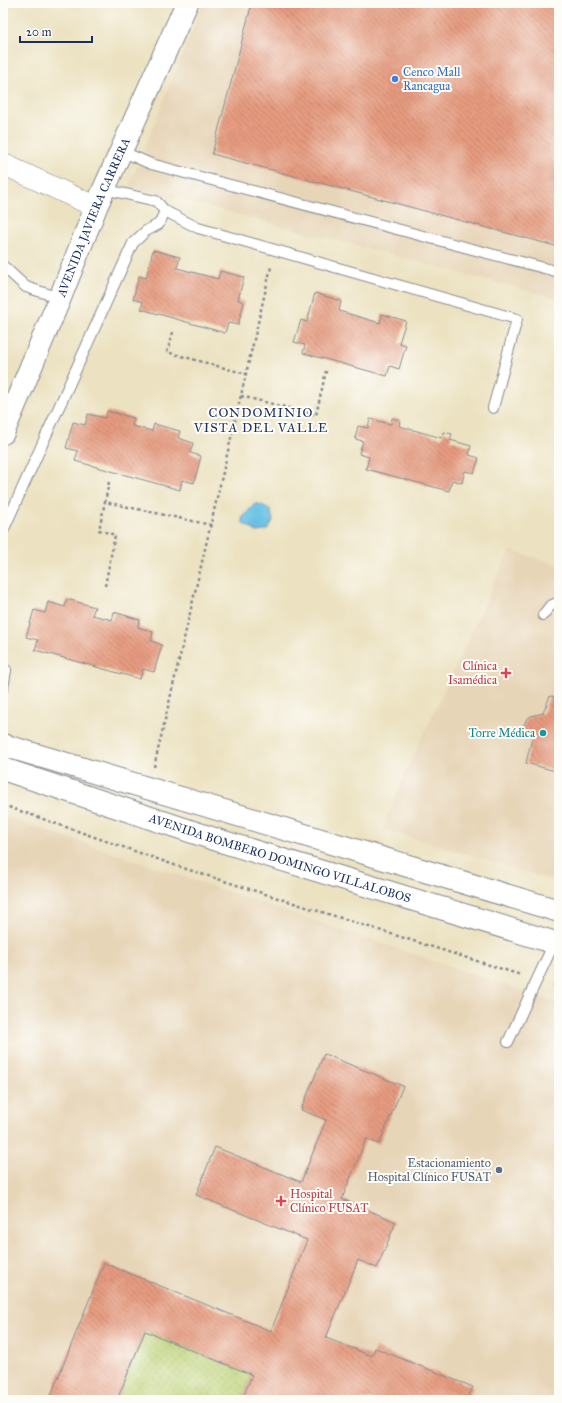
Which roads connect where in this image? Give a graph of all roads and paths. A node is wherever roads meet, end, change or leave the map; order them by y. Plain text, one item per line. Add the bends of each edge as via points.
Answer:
1 (187, 3) edge
2 (121, 151) junction
3 (3, 164) edge
4 (100, 198) junction
5 (165, 211) junction
6 (275, 251) junction
7 (3, 266) edge
8 (559, 272) edge
9 (60, 298) junction
10 (173, 332) dead end
11 (326, 371) dead end
12 (246, 374) junction
13 (241, 396) junction
14 (493, 408) dead end
15 (3, 433) edge
16 (109, 482) dead end
17 (105, 502) junction
18 (211, 525) junction
19 (3, 531) edge
20 (105, 586) dead end
21 (559, 602) edge
22 (543, 615) dead end
23 (3, 668) edge
24 (3, 688) edge
25 (3, 745) edge
26 (3, 769) edge
27 (148, 788) junction
28 (3, 805) edge
29 (385, 859) junction
30 (376, 888) junction
31 (559, 911) edge
32 (556, 943) edge
33 (537, 980) junction
34 (559, 986) edge
35 (508, 1042) dead end

1 - 2 main road, AVENIDA JAVIERA CARRERA
2 - 4 main road, AVENIDA JAVIERA CARRERA
2 - 8 lane via 151,164
3 - 4 street
4 - 5 lane via 156,201
4 - 9 main road, AVENIDA JAVIERA CARRERA
5 - 6 lane via 198,228
5 - 19 lane via 159,224 146,231 133,243
6 - 12 path
6 - 14 lane via 517,319
7 - 9 lane via 26,287
9 - 15 main road, AVENIDA JAVIERA CARRERA
10 - 12 path via 167,352
11 - 13 path via 316,415
12 - 13 path
13 - 18 path
16 - 17 path
17 - 18 path
17 - 20 path via 99,530 115,535
18 - 27 path
21 - 22 lane via 550,606
23 - 24 lane via 6,670
25 - 27 main road
26 - 30 main road, AVENIDA BOMBERO DOMINGO VILLALOBOS via 214,839
27 - 29 main road
28 - 33 path via 183,868
29 - 30 main road
29 - 31 main road
30 - 32 main road, AVENIDA BOMBERO DOMINGO VILLALOBOS
32 - 33 lane
33 - 34 path
33 - 35 lane

